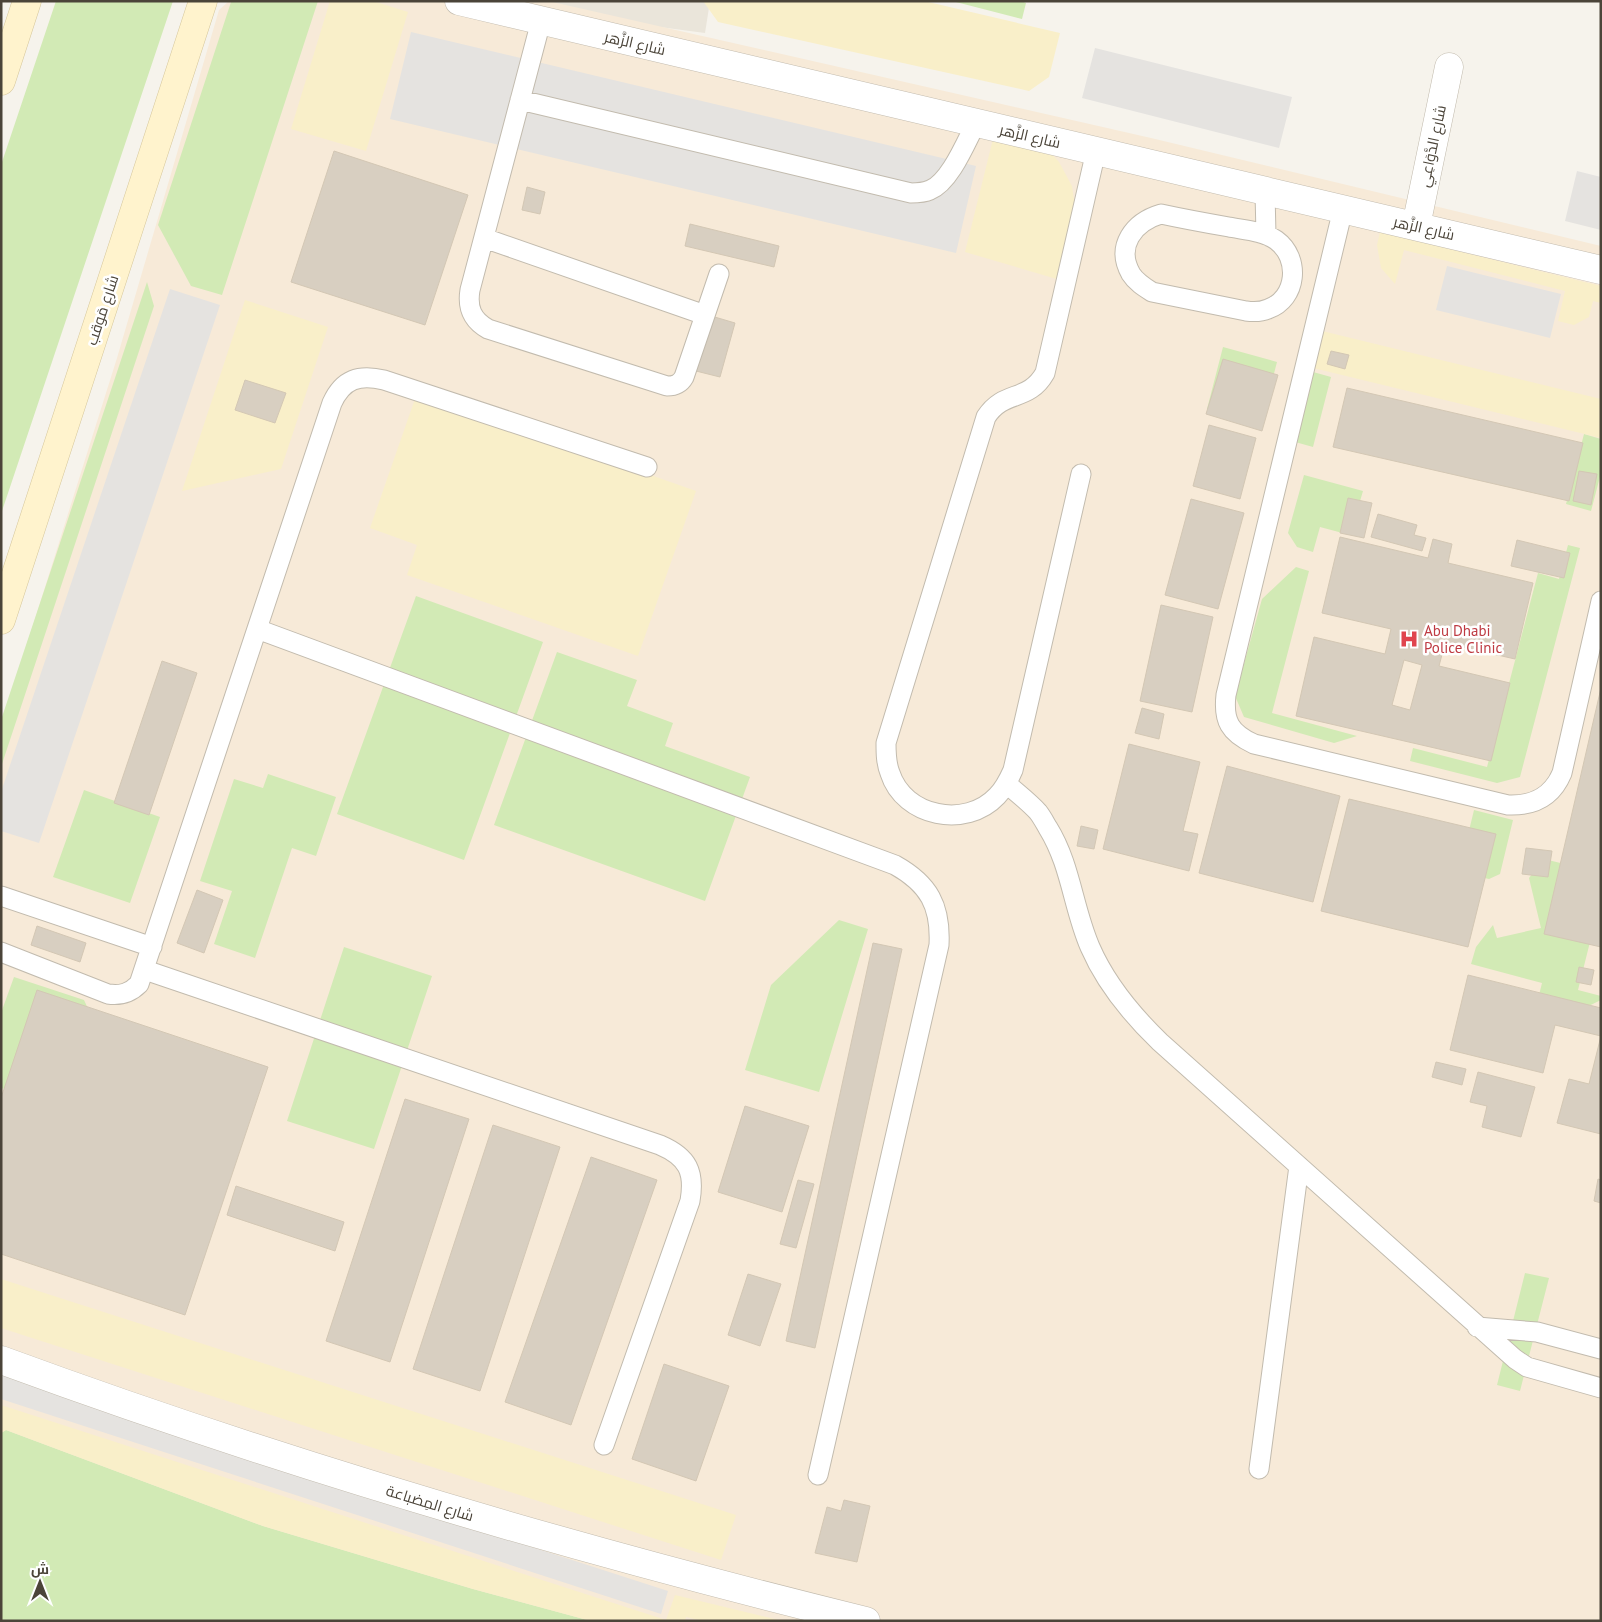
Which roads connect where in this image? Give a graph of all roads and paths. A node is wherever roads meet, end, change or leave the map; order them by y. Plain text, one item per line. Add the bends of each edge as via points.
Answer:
1 (27, 1) edge
2 (203, 1) edge
3 (458, 1) edge
4 (541, 21) junction
5 (1449, 67) dead end
6 (1, 81) edge
7 (520, 100) junction
8 (976, 123) junction
9 (1096, 151) junction
10 (1265, 192) junction
11 (1343, 208) junction
12 (1416, 226) junction
13 (1266, 235) junction
14 (484, 238) junction
15 (1601, 270) edge
16 (719, 274) dead end
17 (705, 315) junction
18 (647, 467) dead end
19 (1082, 474) dead end
20 (1601, 601) edge
21 (1, 620) edge
22 (257, 629) junction
23 (1007, 784) junction
24 (1, 896) edge
25 (152, 947) junction
26 (1, 952) edge
27 (142, 977) junction
28 (1298, 1166) junction
29 (1477, 1327) junction
30 (1601, 1349) edge
31 (1, 1360) edge
32 (1601, 1388) edge
33 (604, 1445) dead end
34 (1259, 1469) dead end
35 (818, 1475) dead end
36 (866, 1621) edge

1 - 6 main road
2 - 21 main road, شارع مَوقب
3 - 4 street, شارع الزَّهر
4 - 7 lane
4 - 8 street, شارع الزَّهر
5 - 12 street, شارع الدَّوَاعِي
7 - 8 lane via 910,193 921,193 940,183
7 - 14 lane
8 - 9 street, شارع الزَّهر
9 - 10 street, شارع الزَّهر
9 - 23 lane via 1045,373 1032,389 998,403 986,418 886,743 890,774 898,788 922,809 937,814 969,813 996,797
10 - 11 street, شارع الزَّهر
10 - 13 lane
11 - 12 street, شارع الزَّهر
11 - 20 lane via 1226,695 1227,720 1233,730 1254,744 1508,805 1533,803 1552,790 1562,773
12 - 15 street, شارع الزَّهر
13 - 13 lane via 1161,214 1137,226 1126,249 1127,263 1132,275 1152,292 1257,312 1279,303 1292,283 1293,272 1288,255 1277,241
14 - 17 lane
14 - 17 lane via 469,300 474,318 488,329 672,386 684,377
16 - 17 lane
18 - 22 lane via 384,380 359,378 347,383 332,403
19 - 23 lane via 1013,770
22 - 25 lane
22 - 35 lane via 896,865 910,873 931,896 939,919 939,945
23 - 28 lane via 1039,813 1051,833 1068,871 1090,947 1120,999 1160,1042
24 - 25 lane
25 - 27 lane
26 - 27 lane via 108,994 125,994 133,990
27 - 33 lane via 660,1145 673,1150 684,1160 690,1172 690,1201
28 - 29 lane
28 - 34 lane
29 - 30 lane via 1537,1332
29 - 32 lane via 1527,1367
31 - 36 street, شارع المِضباعة via 212,1434 433,1504

